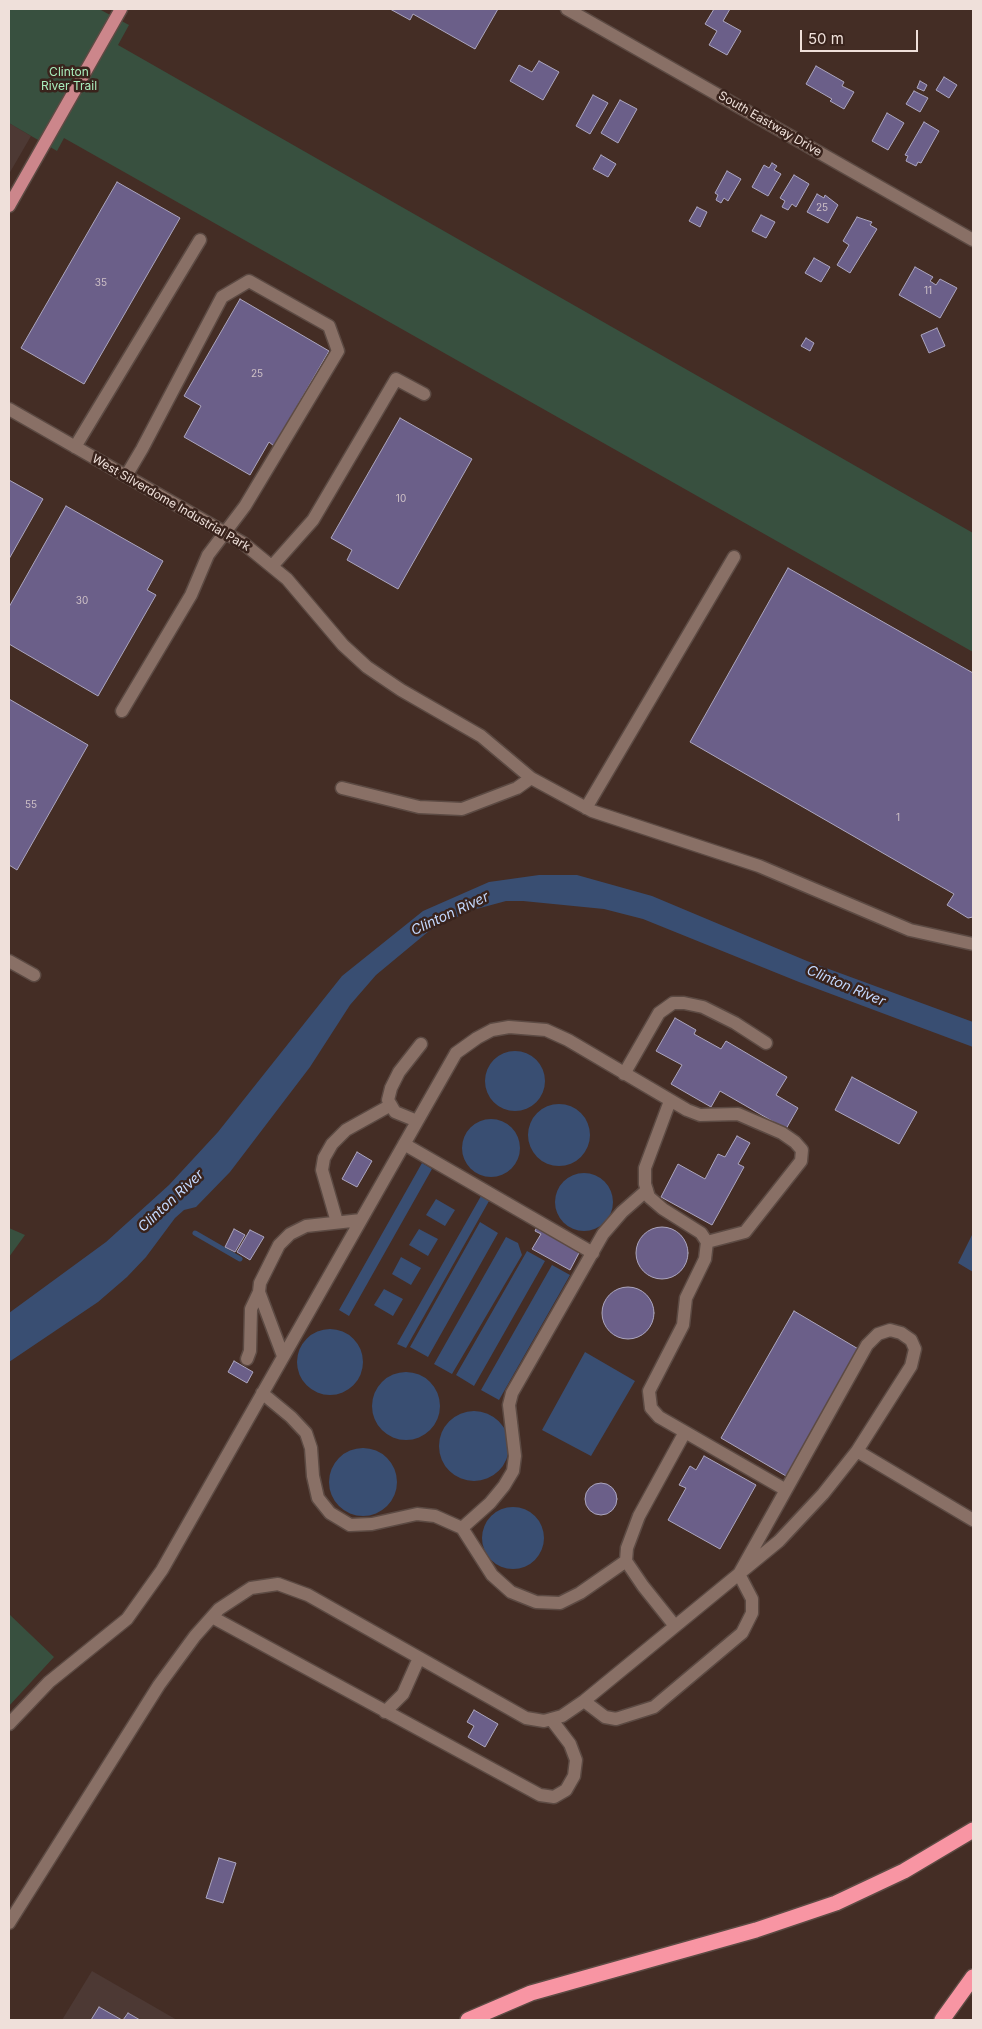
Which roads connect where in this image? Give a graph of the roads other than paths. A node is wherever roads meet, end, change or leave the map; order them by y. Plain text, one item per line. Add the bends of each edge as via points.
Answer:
1 (121, 9) edge
2 (567, 9) edge
3 (9, 206) edge
4 (200, 240) dead end
5 (973, 240) edge
6 (424, 394) dead end
7 (9, 409) edge
8 (74, 447) junction
9 (126, 476) junction
10 (225, 532) junction
11 (734, 556) dead end
12 (273, 565) junction
13 (122, 711) dead end
14 (531, 778) junction
15 (342, 788) dead end
16 (586, 808) junction
17 (973, 944) edge
18 (9, 961) edge
19 (34, 975) dead end
20 (766, 1043) dead end
21 (421, 1044) dead end
22 (624, 1074) junction
23 (670, 1101) junction
24 (391, 1105) junction
25 (417, 1121) junction
26 (404, 1144) junction
27 (647, 1190) junction
28 (361, 1220) junction
29 (337, 1222) junction
30 (707, 1242) junction
31 (593, 1253) junction
32 (259, 1292) junction
33 (284, 1356) junction
34 (247, 1359) dead end
35 (262, 1393) junction
36 (685, 1432) junction
37 (857, 1451) junction
38 (786, 1490) junction
39 (973, 1520) edge
40 (462, 1528) junction
41 (626, 1561) junction
42 (739, 1574) junction
43 (212, 1617) junction
44 (675, 1626) junction
45 (419, 1658) junction
46 (584, 1701) junction
47 (385, 1712) junction
48 (552, 1719) junction
49 (9, 1724) edge
50 (973, 1830) edge
51 (9, 1923) edge
52 (973, 1977) edge
53 (468, 2020) edge
54 (942, 2020) edge

1 - 3 main road
2 - 5 street, South Eastway Drive
4 - 8 street
6 - 12 street via 396,379 313,520
7 - 8 street, West Silverdome Industrial Park
8 - 9 street, West Silverdome Industrial Park
9 - 10 street, West Silverdome Industrial Park
9 - 10 street via 222,296 250,281 329,326 338,351 245,506
10 - 12 street, West Silverdome Industrial Park
10 - 13 street via 208,555 192,595
11 - 16 street
12 - 14 street, West Silverdome Industrial Park via 367,667 481,736
14 - 15 street via 517,788 462,809 419,807
14 - 16 street, West Silverdome Industrial Park
16 - 17 street, West Silverdome Industrial Park via 759,866 910,930
18 - 19 street
20 - 22 street via 703,1007 673,1003 659,1013
21 - 24 street via 391,1088 388,1100
22 - 23 street
22 - 25 street via 546,1030 526,1027 492,1030 456,1053
23 - 27 street via 645,1168
23 - 30 street via 700,1115 738,1114 782,1133 802,1150 801,1161 745,1232
24 - 25 street via 395,1112
24 - 29 street via 346,1130 324,1158 322,1170
25 - 26 street
26 - 28 street
26 - 31 street
27 - 30 street via 649,1197 701,1233
27 - 31 street via 603,1234
28 - 29 street
28 - 33 street
29 - 32 street via 306,1226 290,1234 279,1245 260,1283
30 - 36 street via 705,1259 686,1298 683,1325 649,1391 651,1408 659,1417
31 - 40 street via 512,1392 508,1405 515,1456 512,1471 490,1504
32 - 33 street
32 - 34 street via 251,1309
33 - 35 street
35 - 40 street via 306,1433 318,1498 330,1513 350,1525 372,1524 417,1514 435,1516
35 - 49 street via 162,1570 127,1619 49,1682
36 - 38 street
36 - 41 street via 639,1516 627,1548
37 - 38 street via 910,1366 915,1349 911,1340 901,1332 890,1330 878,1334 867,1345
37 - 39 street
37 - 42 street via 779,1541
38 - 42 street
40 - 41 street via 492,1575 511,1592 536,1602 560,1603
41 - 44 street
42 - 44 street
42 - 46 street via 752,1599 752,1613 742,1633 654,1707 616,1719 605,1717
43 - 45 street via 251,1588 278,1584 308,1595
43 - 47 street
43 - 51 street via 159,1685
44 - 46 street
45 - 47 street via 403,1694
45 - 48 street via 526,1718
46 - 48 street
47 - 48 street via 540,1796 554,1797 566,1790 574,1776 576,1760 570,1744
50 - 53 highway via 904,1871 836,1903 756,1930 531,1993
52 - 54 highway

